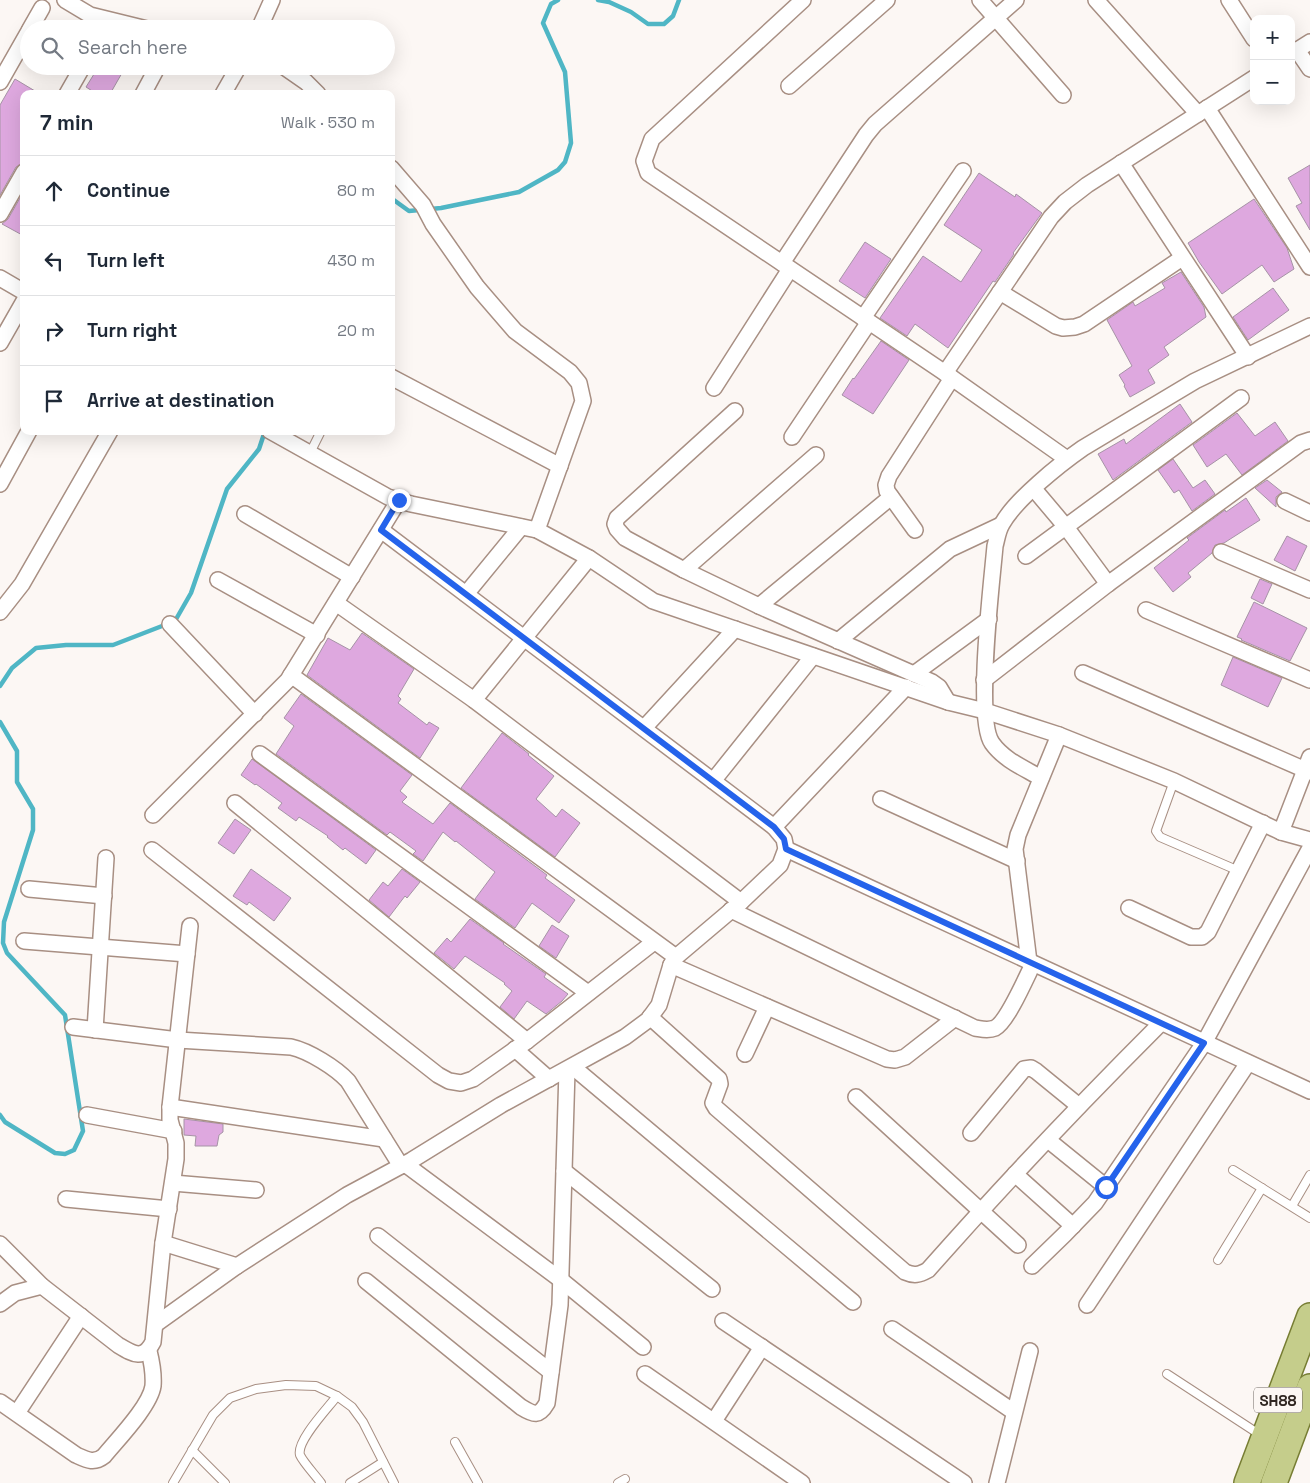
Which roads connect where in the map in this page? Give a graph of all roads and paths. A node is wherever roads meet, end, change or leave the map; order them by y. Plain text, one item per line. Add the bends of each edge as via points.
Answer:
1 (65, 0) edge
2 (272, 0) edge
3 (803, 0) edge
4 (887, 0) edge
5 (980, 0) edge
6 (1016, 0) edge
7 (1096, 0) edge
8 (1229, 0) edge
9 (42, 8) dead end
10 (996, 18) junction
11 (35, 20) edge
12 (110, 20) edge
13 (262, 20) edge
14 (1250, 33) edge
15 (1310, 42) edge
16 (20, 46) edge
17 (1295, 51) edge
18 (1295, 53) edge
19 (1310, 69) edge
20 (78, 75) edge
21 (153, 75) edge
22 (234, 75) edge
23 (291, 75) edge
24 (1250, 81) edge
25 (0, 82) edge
26 (789, 86) dead end
27 (303, 88) edge
28 (69, 90) edge
29 (145, 90) edge
30 (225, 90) edge
31 (1063, 95) dead end
32 (1202, 111) junction
33 (1121, 163) junction
34 (963, 171) dead end
35 (395, 173) edge
36 (20, 179) edge
37 (0, 214) edge
38 (1182, 258) junction
39 (786, 266) junction
40 (1310, 267) edge
41 (0, 278) edge
42 (20, 290) edge
43 (1000, 292) junction
44 (20, 309) edge
45 (866, 320) junction
46 (1310, 326) edge
47 (0, 343) edge
48 (1248, 357) junction
49 (948, 376) junction
50 (395, 379) edge
51 (714, 388) dead end
52 (1241, 398) dead end
53 (735, 411) dead end
54 (27, 435) edge
55 (108, 435) edge
56 (277, 435) edge
57 (319, 435) edge
58 (792, 437) dead end
59 (1310, 440) edge
60 (310, 453) junction
61 (816, 455) dead end
62 (1067, 459) junction
63 (560, 466) junction
64 (0, 484) edge
65 (1034, 489) junction
66 (891, 497) junction
67 (399, 500) junction
68 (1285, 501) dead end
69 (1310, 513) edge
70 (245, 514) dead end
71 (1001, 525) junction
72 (521, 527) junction
73 (1066, 527) junction
74 (381, 530) junction
75 (537, 530) junction
76 (915, 530) dead end
77 (1221, 552) dead end
78 (1026, 556) dead end
79 (589, 558) junction
80 (684, 570) junction
81 (352, 577) junction
82 (218, 580) dead end
83 (1108, 584) junction
84 (1310, 590) edge
85 (466, 594) junction
86 (336, 603) junction
87 (759, 606) junction
88 (1146, 610) dead end
89 (0, 612) edge
90 (989, 619) junction
91 (170, 624) dead end
92 (735, 629) junction
93 (317, 636) junction
94 (524, 638) junction
95 (838, 640) junction
96 (813, 656) junction
97 (1083, 673) dead end
98 (914, 674) junction
99 (291, 676) junction
100 (984, 680) junction
101 (1310, 680) edge
102 (906, 687) junction
103 (474, 700) junction
104 (948, 702) junction
105 (985, 711) junction
106 (255, 714) junction
107 (644, 728) junction
108 (1059, 735) junction
109 (260, 754) dead end
110 (1308, 766) edge
111 (1041, 778) junction
112 (713, 781) junction
113 (1174, 782) junction
114 (881, 799) dead end
115 (235, 804) dead end
116 (153, 816) dead end
117 (1263, 824) junction
118 (774, 827) junction
119 (1281, 832) junction
120 (1310, 840) edge
121 (1310, 848) edge
122 (786, 849) junction
123 (152, 850) dead end
124 (106, 858) dead end
125 (1017, 861) junction
126 (1239, 871) junction
127 (29, 889) dead end
128 (104, 896) junction
129 (736, 906) junction
130 (1129, 908) dead end
131 (190, 926) dead end
132 (24, 941) dead end
133 (654, 942) junction
134 (100, 947) junction
135 (187, 954) junction
136 (673, 961) junction
137 (1031, 963) junction
138 (588, 993) junction
139 (767, 1007) junction
140 (650, 1017) junction
141 (955, 1018) junction
142 (1161, 1023) junction
143 (73, 1027) dead end
144 (95, 1030) junction
145 (178, 1040) junction
146 (1204, 1043) junction
147 (521, 1045) junction
148 (745, 1054) dead end
149 (1248, 1063) junction
150 (570, 1068) junction
151 (549, 1079) junction
152 (1310, 1091) edge
153 (856, 1097) dead end
154 (1079, 1106) junction
155 (170, 1107) junction
156 (87, 1115) dead end
157 (174, 1131) junction
158 (972, 1134) dead end
159 (384, 1139) junction
160 (1048, 1140) junction
161 (403, 1165) junction
162 (564, 1170) junction
163 (1233, 1170) dead end
164 (1015, 1174) junction
165 (1310, 1175) edge
166 (173, 1183) junction
167 (1106, 1187) junction
168 (1262, 1188) junction
169 (256, 1190) dead end
170 (66, 1199) dead end
171 (1292, 1206) junction
172 (168, 1209) junction
173 (980, 1211) junction
174 (1310, 1218) edge
175 (1074, 1226) junction
176 (378, 1236) dead end
177 (163, 1243) junction
178 (0, 1244) edge
179 (1018, 1245) dead end
180 (1218, 1260) dead end
181 (236, 1266) junction
182 (1032, 1266) dead end
183 (561, 1280) junction
184 (366, 1281) dead end
185 (42, 1286) junction
186 (712, 1289) dead end
187 (853, 1302) dead end
188 (0, 1304) edge
189 (1087, 1305) dead end
190 (81, 1316) junction
191 (1310, 1316) edge
192 (723, 1321) dead end
193 (156, 1324) junction
194 (892, 1329) dead end
195 (643, 1347) dead end
196 (762, 1347) junction
197 (149, 1351) junction
198 (1030, 1351) dead end
199 (551, 1372) junction
200 (645, 1374) dead end
201 (1167, 1374) dead end
202 (1310, 1387) edge
203 (337, 1396) junction
204 (0, 1402) edge
205 (1014, 1412) junction
206 (17, 1413) junction
207 (714, 1421) junction
208 (1264, 1437) junction
209 (455, 1442) dead end
210 (192, 1450) junction
211 (383, 1462) junction
212 (173, 1483) edge
213 (225, 1483) edge
214 (322, 1483) edge
215 (350, 1483) edge
216 (394, 1483) edge
217 (478, 1483) edge
218 (802, 1483) edge
219 (964, 1483) edge
220 (997, 1483) edge
221 (1247, 1483) edge
222 (1274, 1483) edge

1 - 12 street via 90,15
2 - 13 street
3 - 39 street via 652,139 644,161 648,173
4 - 26 street
5 - 10 street
6 - 10 street
7 - 32 street
8 - 14 street
9 - 11 street
10 - 31 street
10 - 39 street via 875,124
15 - 17 street
16 - 25 street
18 - 19 street
20 - 28 street
21 - 29 street
22 - 30 street
23 - 27 street
24 - 32 street
32 - 33 street
32 - 40 street
33 - 38 street
33 - 43 street via 1065,202 1051,217
34 - 45 street
35 - 63 street via 423,205 477,287 515,331 570,372 579,383 583,401
36 - 37 street
38 - 43 street via 1093,319 1076,327 1056,326
38 - 48 street
39 - 45 street
39 - 51 street
41 - 42 street
43 - 49 street
44 - 47 street
45 - 49 street
45 - 58 street
46 - 48 street
48 - 62 street via 1195,381
49 - 62 street
49 - 66 street via 889,476 886,485
50 - 63 street
52 - 73 street
53 - 80 street via 617,518 615,524 625,538
54 - 64 street
55 - 89 street via 22,584
56 - 60 street
57 - 60 lane
59 - 83 street via 1301,442
60 - 67 street
61 - 80 street
62 - 65 street
63 - 75 street
65 - 71 street via 1013,508
65 - 73 street
66 - 76 street
66 - 87 street
67 - 72 street
67 - 74 street
68 - 69 street
70 - 81 street
71 - 90 street via 995,546
71 - 95 street via 950,549
72 - 75 street
72 - 85 street
73 - 78 street
73 - 83 street
74 - 81 street
74 - 85 street
75 - 79 street
77 - 84 street
79 - 92 street via 653,601
79 - 94 street
80 - 87 street
81 - 86 street
82 - 93 street
83 - 100 street
85 - 94 street
86 - 93 street
86 - 103 street
87 - 95 street
88 - 101 street
90 - 98 street
90 - 100 street
91 - 106 street
92 - 96 street
92 - 107 street
93 - 99 street
94 - 103 street
94 - 107 street
95 - 98 street
96 - 102 street
96 - 112 street
97 - 110 street
98 - 104 street via 932,682
99 - 106 street
99 - 133 street
100 - 105 street
102 - 104 street
102 - 118 street
103 - 129 street
104 - 105 street
105 - 108 street
105 - 111 street via 990,741 1001,755
106 - 116 street
107 - 112 street
108 - 111 street
108 - 113 street
109 - 138 street
110 - 119 street
111 - 125 street via 1018,835
112 - 118 street
113 - 117 street
113 - 126 lane via 1157,834
114 - 125 street
115 - 147 street
117 - 119 street
117 - 126 street
118 - 122 street via 784,839
119 - 120 street
121 - 146 street
122 - 129 street via 780,865
122 - 137 street
123 - 147 street via 448,1081 461,1083 473,1079
124 - 128 street
125 - 137 street
126 - 130 street via 1208,932 1202,937 1191,937
127 - 128 street
128 - 134 street
129 - 136 street
129 - 141 street
131 - 135 street
132 - 134 street
133 - 136 street
133 - 138 street
134 - 135 street
134 - 144 street
135 - 145 street
136 - 139 street
136 - 140 street via 659,1005
137 - 141 street via 1004,1020 996,1028 975,1028
137 - 142 street
138 - 147 street
139 - 141 street via 896,1060 905,1057
139 - 148 street
140 - 150 street via 626,1037
140 - 173 street via 719,1079 713,1103 716,1108 904,1272 918,1275 928,1270
142 - 146 street
142 - 154 street
143 - 144 street
144 - 145 street
145 - 155 street
145 - 159 street via 291,1047 312,1054 348,1081
146 - 149 street
146 - 167 street
147 - 151 street
149 - 152 street
149 - 189 street
150 - 151 street
150 - 162 street
150 - 187 street
151 - 161 street
153 - 173 street
154 - 158 street via 1036,1071 1024,1068
154 - 160 street
155 - 157 street
155 - 159 street
156 - 157 street
157 - 166 street via 176,1159
159 - 161 street
160 - 164 street
160 - 167 street
161 - 181 street via 347,1195
161 - 183 street
162 - 183 street
162 - 186 street
163 - 168 lane
164 - 173 street
164 - 175 street
165 - 171 lane
166 - 169 street
166 - 172 street
167 - 175 street
168 - 171 lane
168 - 180 lane
170 - 172 street
171 - 174 lane
172 - 177 street
173 - 179 street
175 - 182 street
176 - 199 street
177 - 181 street
177 - 193 street
178 - 185 street
181 - 193 street
183 - 195 street
183 - 199 street
184 - 199 street via 530,1413 542,1411 547,1403
185 - 188 street via 15,1293
185 - 190 street
190 - 197 street via 131,1353
190 - 206 street
191 - 208 main road, SH88
192 - 196 street
193 - 197 street
194 - 205 street
196 - 207 street
196 - 219 street
197 - 206 street via 153,1387 147,1403 98,1460 90,1461 76,1455
198 - 205 street
200 - 207 street
201 - 208 lane
202 - 222 main road, SH88
203 - 210 lane via 316,1386 286,1385 256,1389 230,1398 213,1415
203 - 211 lane via 364,1422
203 - 214 lane via 300,1446 300,1455
204 - 206 street
205 - 220 street
207 - 218 street
208 - 221 main road, SH88
209 - 217 lane
210 - 212 lane
210 - 213 lane
211 - 215 lane
211 - 216 lane

